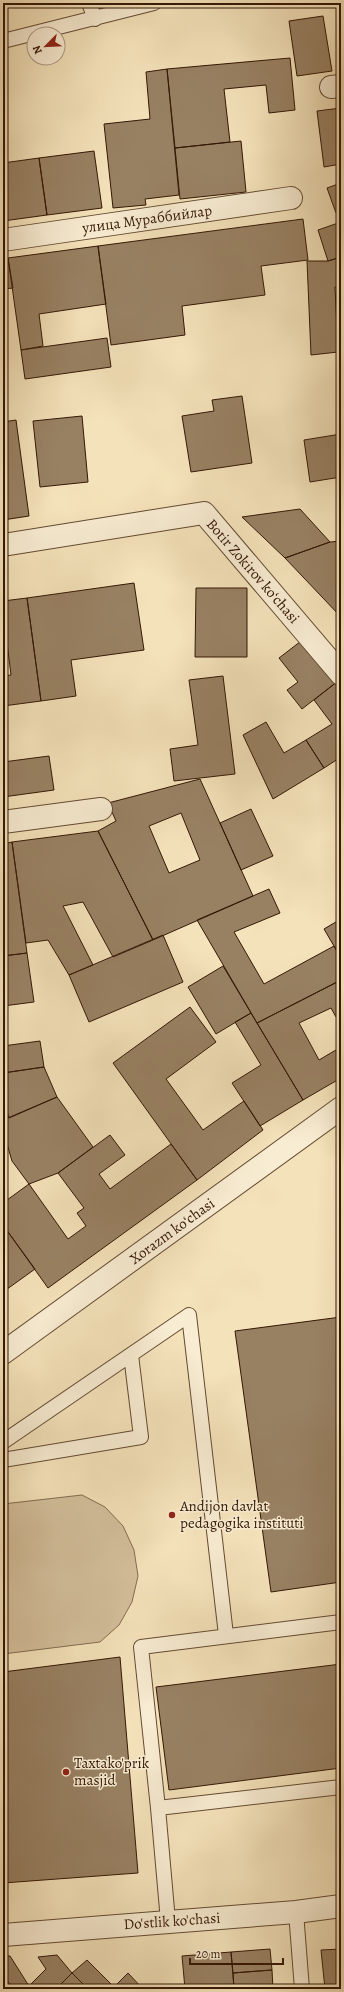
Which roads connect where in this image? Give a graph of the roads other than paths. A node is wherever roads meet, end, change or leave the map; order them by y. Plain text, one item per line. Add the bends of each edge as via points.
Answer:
1 (89, 3) edge
2 (154, 3) edge
3 (95, 19) junction
4 (3, 41) edge
5 (291, 198) dead end
6 (3, 240) edge
7 (3, 544) edge
8 (341, 674) edge
9 (101, 809) dead end
10 (3, 822) edge
11 (341, 1108) edge
12 (3, 1353) edge
13 (131, 1355) junction
14 (3, 1442) edge
15 (3, 1460) edge
16 (341, 1622) edge
17 (226, 1635) junction
18 (341, 1787) edge
19 (158, 1808) junction
20 (341, 1906) edge
21 (296, 1912) junction
22 (168, 1921) junction
23 (3, 1934) edge
24 (302, 1989) edge

1 - 3 lane
2 - 3 lane
3 - 4 lane
5 - 6 street, улица Мураббийлар
7 - 8 street, Botir Zokirov koʻchasi via 204,513
9 - 10 street
11 - 12 street, Xorazm koʻchasi
13 - 14 lane
13 - 15 lane via 141,1437
13 - 17 lane via 189,1315
16 - 17 lane
17 - 19 lane via 141,1647
18 - 19 lane
19 - 22 lane
20 - 21 street, Do'stlik ko'chasi
21 - 22 street, Do'stlik ko'chasi
21 - 24 lane
22 - 23 street, Do'stlik ko'chasi

